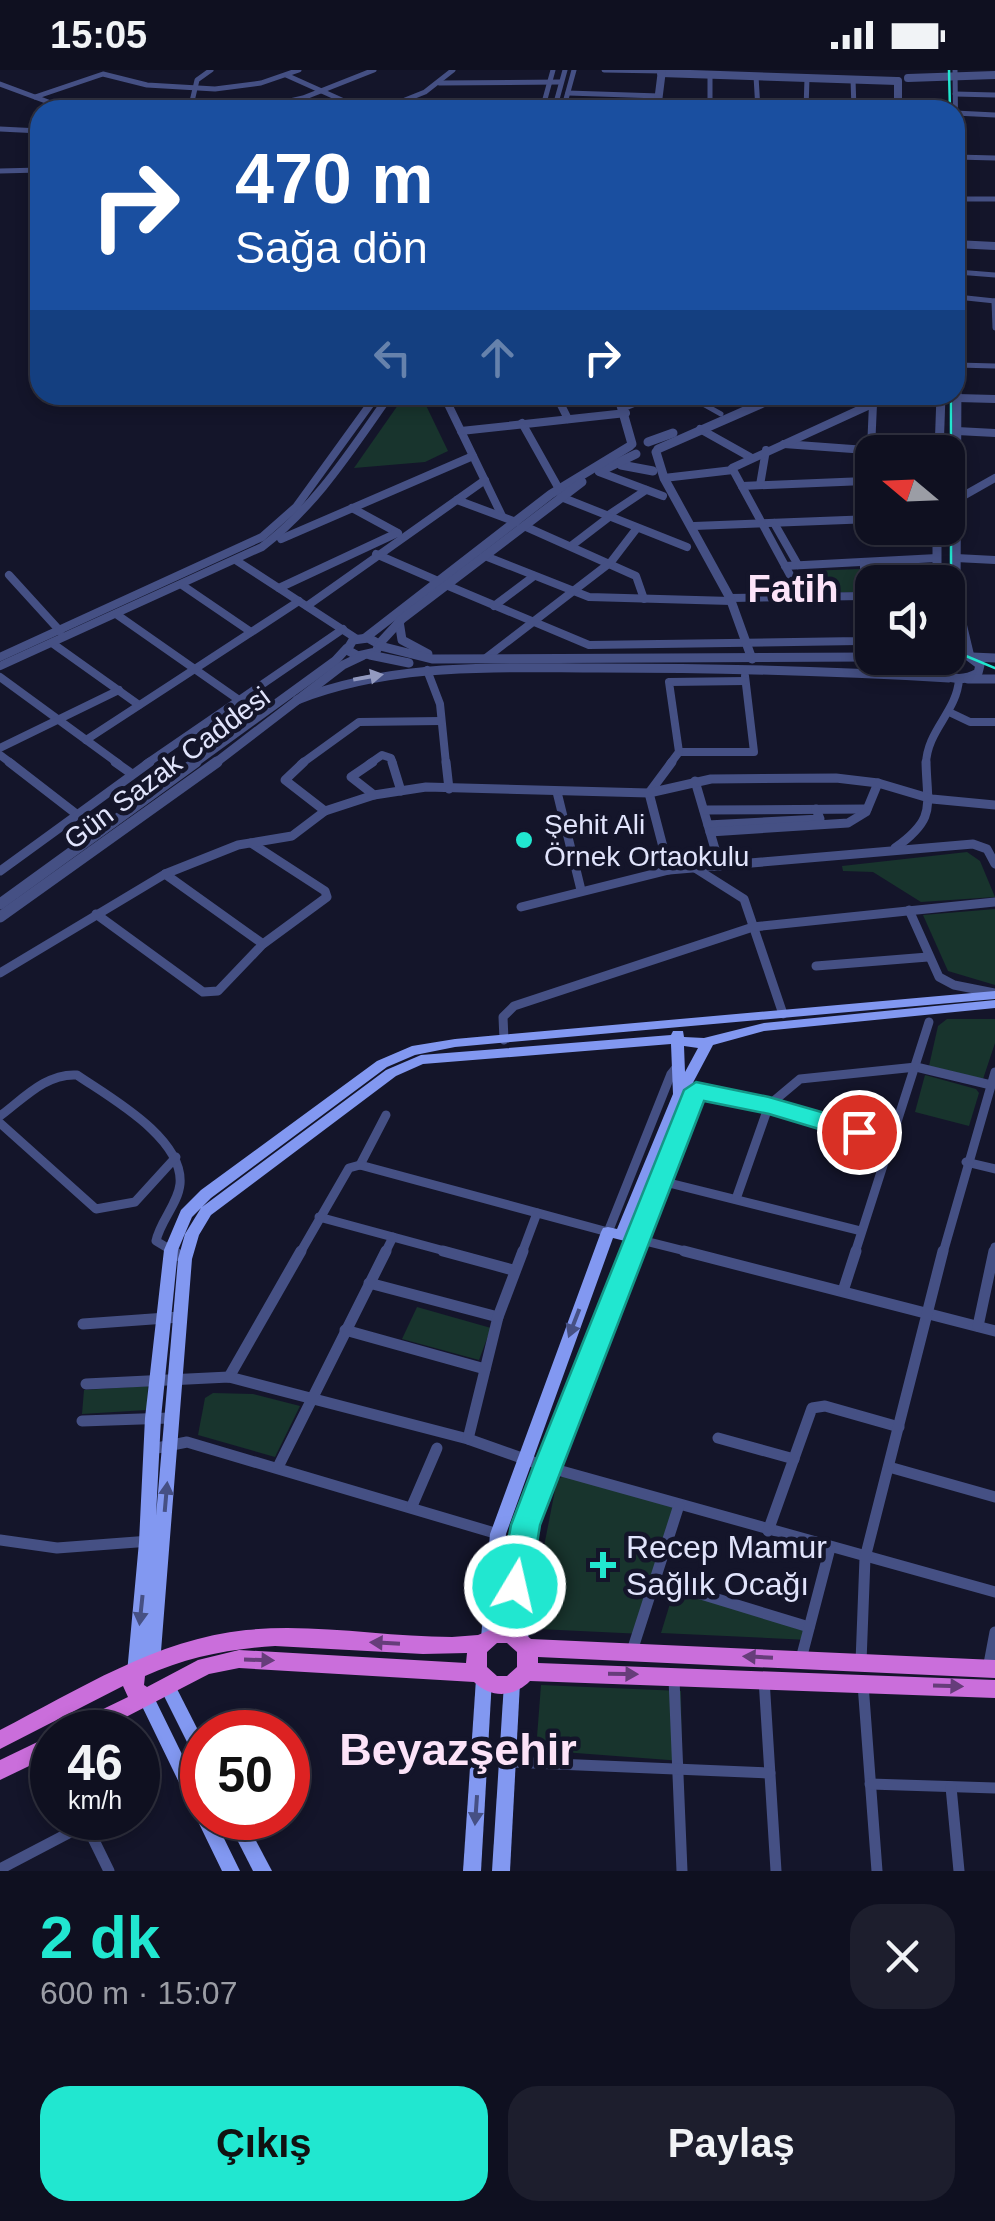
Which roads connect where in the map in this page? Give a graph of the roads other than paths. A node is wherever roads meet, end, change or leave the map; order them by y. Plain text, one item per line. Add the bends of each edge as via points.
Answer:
1 (211, 70) edge
2 (299, 70) edge
3 (374, 70) edge
4 (453, 70) edge
5 (553, 70) edge
6 (565, 70) edge
7 (574, 70) edge
8 (604, 70) edge
9 (661, 71) edge
10 (710, 72) edge
11 (758, 73) edge
12 (286, 74) junction
13 (808, 74) edge
14 (854, 75) edge
15 (955, 76) edge
16 (995, 76) edge
17 (903, 78) edge
18 (549, 82) junction
19 (561, 82) junction
20 (0, 84) edge
21 (439, 84) junction
22 (195, 88) junction
23 (322, 91) junction
24 (568, 93) junction
25 (955, 94) junction
26 (995, 95) edge
27 (659, 96) junction
28 (35, 97) junction
29 (44, 100) edge
30 (192, 100) edge
31 (290, 100) edge
32 (342, 100) edge
33 (403, 100) edge
34 (544, 100) edge
35 (556, 100) edge
36 (566, 100) edge
37 (658, 100) edge
38 (710, 100) edge
39 (758, 100) edge
40 (807, 100) edge
41 (955, 100) edge
42 (965, 113) edge
43 (995, 114) edge
44 (0, 130) edge
45 (30, 131) edge
46 (965, 157) edge
47 (995, 158) edge
48 (30, 170) edge
49 (0, 171) edge
50 (995, 198) edge
51 (965, 199) edge
52 (965, 246) edge
53 (995, 248) edge
54 (965, 273) edge
55 (995, 275) edge
56 (965, 298) edge
57 (994, 301) edge
58 (995, 328) edge
59 (965, 365) edge
60 (995, 366) edge
61 (965, 398) edge
62 (995, 399) edge
63 (370, 405) edge
64 (383, 405) edge
65 (449, 405) edge
66 (561, 405) edge
67 (622, 405) edge
68 (639, 405) edge
69 (705, 405) edge
70 (742, 405) edge
71 (756, 405) edge
72 (870, 405) edge
73 (875, 405) edge
74 (941, 405) edge
75 (957, 405) edge
76 (626, 414) junction
77 (721, 414) junction
78 (568, 419) junction
79 (522, 423) junction
80 (700, 428) junction
81 (956, 431) junction
82 (462, 432) junction
83 (995, 433) edge
84 (871, 435) edge
85 (940, 435) edge
86 (956, 435) edge
87 (679, 437) junction
88 (646, 442) junction
89 (782, 444) junction
90 (855, 448) edge
91 (635, 450) junction
92 (766, 450) junction
93 (657, 451) junction
94 (473, 456) junction
95 (750, 457) junction
96 (604, 467) junction
97 (652, 470) junction
98 (733, 470) junction
99 (664, 478) junction
100 (995, 478) edge
101 (485, 480) junction
102 (855, 481) edge
103 (760, 485) junction
104 (742, 486) junction
105 (646, 490) junction
106 (560, 493) junction
107 (965, 495) edge
108 (663, 496) dead end
109 (457, 500) junction
110 (352, 508) junction
111 (502, 516) junction
112 (608, 517) junction
113 (855, 520) edge
114 (774, 523) junction
115 (520, 524) junction
116 (762, 524) junction
117 (694, 526) junction
118 (637, 528) junction
119 (401, 535) junction
120 (938, 545) edge
121 (956, 545) edge
122 (265, 546) junction
123 (572, 546) junction
124 (688, 547) dead end
125 (363, 549) junction
126 (379, 556) junction
127 (485, 556) junction
128 (938, 558) junction
129 (956, 558) junction
130 (995, 560) edge
131 (236, 561) junction
132 (611, 562) junction
133 (864, 562) joint
134 (798, 565) junction
135 (938, 565) edge
136 (786, 566) junction
137 (9, 575) dead end
138 (534, 576) junction
139 (442, 583) junction
140 (182, 585) junction
141 (278, 588) junction
142 (572, 592) junction
143 (855, 596) edge
144 (802, 597) junction
145 (730, 599) junction
146 (644, 600) junction
147 (303, 604) junction
148 (494, 606) junction
149 (116, 614) junction
150 (399, 622) junction
151 (532, 623) junction
152 (343, 630) junction
153 (60, 631) junction
154 (250, 632) junction
155 (361, 638) junction
156 (855, 640) edge
157 (52, 643) junction
158 (748, 643) junction
159 (380, 645) junction
160 (347, 648) junction
161 (366, 656) junction
162 (0, 657) edge
163 (855, 657) edge
164 (486, 658) junction
165 (752, 658) junction
166 (965, 658) edge
167 (974, 660) junction
168 (995, 660) edge
169 (445, 663) junction
170 (0, 666) edge
171 (194, 668) junction
172 (427, 670) junction
173 (744, 675) junction
174 (948, 675) edge
175 (0, 678) edge
176 (958, 679) junction
177 (995, 679) edge
178 (119, 690) junction
179 (239, 700) junction
180 (297, 700) junction
181 (139, 704) junction
182 (949, 712) junction
183 (58, 720) junction
184 (442, 721) junction
185 (995, 722) edge
186 (86, 740) junction
187 (0, 752) edge
188 (679, 752) junction
189 (132, 774) junction
190 (696, 781) junction
191 (878, 784) junction
192 (449, 789) junction
193 (401, 791) junction
194 (557, 792) junction
195 (649, 793) junction
196 (374, 795) junction
197 (932, 799) junction
198 (995, 805) edge
199 (866, 809) junction
200 (704, 810) junction
201 (816, 810) junction
202 (326, 811) junction
203 (74, 814) junction
204 (709, 828) junction
205 (251, 843) junction
206 (892, 850) junction
207 (994, 860) edge
208 (720, 866) junction
209 (694, 868) junction
210 (669, 870) junction
211 (0, 871) edge
212 (164, 874) junction
213 (581, 890) junction
214 (995, 902) edge
215 (0, 904) edge
216 (521, 907) dead end
217 (909, 910) junction
218 (96, 914) junction
219 (0, 917) edge
220 (753, 927) junction
221 (263, 944) junction
222 (928, 957) junction
223 (816, 966) dead end
224 (0, 973) edge
225 (995, 994) edge
226 (995, 1004) edge
227 (783, 1014) junction
228 (704, 1021) junction
229 (682, 1022) junction
230 (930, 1022) dead end
231 (504, 1040) junction
232 (677, 1040) junction
233 (712, 1041) junction
234 (680, 1062) junction
235 (916, 1067) junction
236 (995, 1072) edge
237 (991, 1086) junction
238 (687, 1091) junction
239 (769, 1106) junction
240 (386, 1115) dead end
241 (0, 1120) edge
242 (889, 1140) junction
243 (176, 1157) junction
244 (966, 1162) junction
245 (360, 1164) junction
246 (995, 1169) edge
247 (660, 1181) junction
248 (736, 1199) junction
249 (537, 1213) junction
250 (319, 1216) junction
251 (861, 1231) junction
252 (622, 1235) junction
253 (393, 1237) junction
254 (995, 1247) edge
255 (178, 1254) junction
256 (513, 1270) junction
257 (369, 1283) junction
258 (842, 1292) junction
259 (928, 1314) junction
260 (173, 1317) junction
261 (498, 1318) junction
262 (83, 1324) dead end
263 (978, 1326) junction
264 (344, 1330) junction
265 (995, 1331) edge
266 (485, 1369) junction
267 (229, 1377) junction
268 (166, 1378) junction
269 (86, 1384) dead end
270 (312, 1398) junction
271 (153, 1418) junction
272 (170, 1418) junction
273 (82, 1421) dead end
274 (899, 1427) junction
275 (718, 1438) dead end
276 (468, 1439) junction
277 (170, 1444) junction
278 (437, 1448) dead end
279 (152, 1449) junction
280 (794, 1459) junction
281 (522, 1460) junction
282 (278, 1467) junction
283 (547, 1467) junction
284 (889, 1467) junction
285 (995, 1497) edge
286 (679, 1505) junction
287 (412, 1506) junction
288 (768, 1530) junction
289 (498, 1534) junction
290 (0, 1540) edge
291 (155, 1541) junction
292 (521, 1542) junction
293 (830, 1548) junction
294 (866, 1558) junction
295 (654, 1580) junction
296 (995, 1592) edge
297 (809, 1627) junction
298 (995, 1632) edge
299 (485, 1641) junction
300 (524, 1645) junction
301 (632, 1651) junction
302 (801, 1659) junction
303 (143, 1668) junction
304 (862, 1673) junction
305 (481, 1676) junction
306 (674, 1676) junction
307 (993, 1676) edge
308 (519, 1678) junction
309 (764, 1679) junction
310 (168, 1688) junction
311 (146, 1698) junction
312 (122, 1710) edge
313 (180, 1711) edge
314 (0, 1740) edge
315 (30, 1755) edge
316 (508, 1762) junction
317 (180, 1767) edge
318 (678, 1769) junction
319 (0, 1770) edge
320 (770, 1774) junction
321 (870, 1784) junction
322 (951, 1788) junction
323 (995, 1788) edge
324 (216, 1840) edge
325 (247, 1840) edge
326 (24, 1864) edge
327 (0, 1869) edge
328 (109, 1871) edge
329 (231, 1871) edge
330 (263, 1871) edge
331 (472, 1871) edge
332 (501, 1871) edge
333 (682, 1871) edge
334 (776, 1871) edge
335 (877, 1871) edge
336 (959, 1871) edge

1 - 22 street
2 - 12 street
3 - 23 street
4 - 21 street
5 - 18 street
6 - 19 street
7 - 24 street
8 - 9 street
9 - 10 street
9 - 27 street
10 - 11 street
10 - 38 street
11 - 13 street
11 - 39 street
12 - 22 street via 248,86
12 - 23 street
13 - 14 street
13 - 40 street
14 - 17 street
15 - 16 street
15 - 17 street
15 - 25 street
18 - 19 street
18 - 21 street
18 - 34 street
19 - 35 street
20 - 28 street
21 - 33 street
22 - 28 street via 103,74
22 - 30 street
23 - 31 street
23 - 32 street
24 - 27 street
24 - 36 street
25 - 26 street
25 - 41 street
27 - 37 street
28 - 29 street
42 - 43 street
44 - 45 street
46 - 47 street
48 - 49 street
50 - 51 street
52 - 53 street
54 - 55 street
56 - 57 street
57 - 58 street
59 - 60 street
61 - 62 street
63 - 153 street via 296,507 270,532
64 - 122 street via 308,509
65 - 82 street
66 - 78 street
67 - 76 street
68 - 76 street
69 - 77 street
70 - 77 street
71 - 80 street
72 - 89 street
73 - 84 street
74 - 85 street
75 - 81 street
76 - 78 street
76 - 88 street
76 - 91 street
76 - 96 street via 622,441
77 - 88 street
78 - 79 street
79 - 82 street
79 - 106 street
80 - 87 street
80 - 95 street
81 - 83 street
81 - 86 street
82 - 94 street
87 - 93 street
87 - 99 street via 662,458
88 - 91 street
88 - 93 street
89 - 90 street
89 - 92 street
91 - 93 street
91 - 96 street
91 - 97 street
92 - 95 street
92 - 103 street
93 - 99 street
94 - 101 street
94 - 110 street
95 - 98 street
96 - 97 street
96 - 105 street
96 - 106 street
97 - 99 street
98 - 99 street
98 - 104 street
99 - 117 street
100 - 107 street
101 - 109 street
101 - 111 street
102 - 103 street
103 - 104 street
104 - 116 street
105 - 108 street
105 - 112 street
106 - 112 street
106 - 115 street
109 - 111 street
109 - 119 street
110 - 119 street
110 - 122 street
111 - 115 street
112 - 118 street
112 - 123 street
113 - 114 street
114 - 116 street
114 - 134 street
115 - 123 street
115 - 127 street
115 - 139 street
116 - 117 street
116 - 136 street
117 - 145 street
118 - 124 street
118 - 132 street
119 - 125 street
119 - 126 street
120 - 128 street
121 - 129 street
122 - 131 street
123 - 132 street
125 - 126 street
125 - 141 street
126 - 139 street
126 - 147 street
127 - 138 street
127 - 139 street
128 - 133 street
128 - 135 street
129 - 130 street
129 - 167 street via 958,621
131 - 140 street
131 - 141 street
132 - 142 street
132 - 146 street via 636,576
133 - 134 street
134 - 136 street
136 - 144 street
137 - 153 street
138 - 142 street
138 - 148 street
139 - 148 street
139 - 150 street
139 - 155 street
140 - 149 street
140 - 154 street
141 - 147 street
142 - 146 street
142 - 151 street
143 - 144 street
144 - 145 street
145 - 146 street
145 - 158 street
147 - 152 street
147 - 154 street
148 - 151 street
149 - 157 street
149 - 171 street
150 - 159 street
150 - 169 street via 408,645
151 - 158 street via 594,645
151 - 164 street
152 - 155 street
152 - 179 street
153 - 162 street
154 - 171 street
155 - 159 street
155 - 160 street, Gün Sazak Caddesi
156 - 158 street
157 - 170 street
157 - 178 street
158 - 165 street
159 - 161 street, Gün Sazak Caddesi
159 - 169 street
160 - 161 street
160 - 215 street, Gün Sazak Caddesi
161 - 169 street
161 - 180 street, Gün Sazak Caddesi
163 - 165 street
164 - 165 street
164 - 169 street
166 - 167 street
167 - 168 street
167 - 176 street via 978,673
169 - 172 street
169 - 173 street
171 - 179 street
171 - 181 street
180 -> 172 street via 356,678
172 - 184 street
173 - 176 street
173 - 188 street via 669,682
173 - 188 street via 754,752
174 - 176 street
175 - 183 street
176 - 177 street
176 - 182 street
178 - 181 street
178 - 183 street
179 - 189 street
180 - 219 street, Gün Sazak Caddesi
181 - 186 street
182 - 185 street via 970,722
182 - 197 street via 928,744
183 - 186 street
183 - 187 street
184 - 192 street
184 - 202 street via 359,722 285,776
186 - 189 street
187 - 203 street
188 - 195 street
189 - 203 street
190 - 191 street via 836,778
190 - 195 street
190 - 200 street
191 - 197 street
191 - 199 street
192 - 193 street
192 - 194 street
193 - 196 street
193 - 196 street via 392,758 382,754 350,776
194 - 195 street
194 - 213 street
195 - 210 street
196 - 202 street
197 - 198 street
197 - 206 street via 922,825
199 - 201 street
199 - 204 street via 860,818 832,825
200 - 201 street
200 - 204 street
201 - 204 street via 820,819
202 - 205 street via 292,836
203 - 211 street
204 - 208 street
205 - 212 street
205 - 221 street via 327,895
206 - 207 street via 973,844
206 - 208 street
208 - 209 street
209 - 210 street
209 - 220 street via 741,896
210 - 213 street
212 - 218 street
212 - 221 street
213 - 216 street
214 - 217 street
217 - 220 street
217 - 222 street
218 - 221 street via 208,993 220,990
218 - 224 street
220 - 227 street
220 - 231 street via 514,1006 504,1018
222 - 223 street
222 - 225 street via 943,980
225 - 227 main road
226 - 233 main road via 764,1027
227 - 228 main road
228 - 229 main road
228 - 233 main road via 714,1029
229 - 231 main road
229 - 232 main road
230 - 235 street
231 - 255 main road via 423,1048 382,1064 195,1204 178,1227
232 - 233 main road
232 - 234 main road
232 - 255 main road via 463,1054 406,1066 212,1205
233 - 238 main road
234 - 238 main road
234 - 252 street
235 - 237 street
235 - 239 street via 800,1078
235 - 242 street
236 - 237 street
237 - 244 street
238 - 239 street
238 - 247 street
238 - 252 main road
239 - 242 street
239 - 248 street
240 - 245 street
241 - 243 street via 57,1076 74,1074 145,1123
241 - 243 street via 96,1209 122,1210 145,1195
242 - 251 street
243 - 255 street via 180,1185 156,1241
244 - 246 street
244 - 259 street
245 - 249 street
245 - 250 street via 344,1172
247 - 248 street
247 - 252 street
248 - 251 street
249 - 252 street
249 - 256 street
250 - 253 street
250 - 267 street
251 - 258 street
252 - 258 street
252 -> 281 main road
252 - 283 main road
253 - 256 street
253 - 257 street
254 - 263 street
255 - 260 main road
256 - 261 street
257 - 261 street
257 - 264 street
258 - 259 street
259 - 263 street
259 - 274 street
260 - 262 street
260 - 268 main road
261 - 266 street
263 - 265 street
264 - 266 street
264 - 270 street
266 - 276 street
267 - 268 street
267 - 270 street
268 - 269 street
268 - 271 main road
268 - 272 main road
270 - 276 street
270 - 282 street
271 - 272 street
271 - 273 street
271 - 279 main road
272 - 277 main road
274 - 280 street via 818,1406 810,1410
274 - 284 street
275 - 280 street
276 - 281 street
277 - 279 street
277 - 282 street via 187,1442
291 -> 277 main road
278 - 287 street
279 - 291 main road
280 - 288 street
281 - 283 street
281 - 289 main road
282 - 287 street
283 - 286 street
283 - 292 main road
284 - 285 street
284 - 294 street
286 - 288 street
286 - 295 street
287 - 289 street
288 - 293 street
289 - 292 main road
289 - 299 main road
290 - 291 street via 56,1548
291 - 303 main road
292 - 300 main road via 515,1586
293 - 294 street
293 - 297 street
294 - 296 street
294 - 304 street
295 - 297 street
295 - 301 street
297 - 302 street
298 - 307 street
299 - 300 highway via 506,1636
299 -> 303 highway via 434,1646 250,1639 205,1646
299 - 305 highway via 474,1657
300 - 301 highway
300 - 308 highway
302 -> 301 highway
302 - 304 highway
303 - 310 highway via 166,1673
303 - 311 highway via 133,1689
303 - 314 highway
304 - 307 highway
304 - 309 highway
304 - 321 street
305 - 308 highway
310 -> 305 highway via 205,1666 239,1659
305 -> 331 main road
308 -> 306 highway
306 - 309 highway
306 - 318 street
308 - 316 main road
309 - 320 street
310 - 311 highway
310 - 313 main road
311 - 312 highway
311 - 317 main road
315 - 319 highway
316 - 318 street
316 - 332 main road
318 - 320 street
318 - 333 street
320 - 334 street
321 - 322 street
321 - 335 street
322 - 323 street
322 - 336 street
324 - 329 main road
325 - 330 main road
326 - 327 street
326 - 328 street via 86,1824

